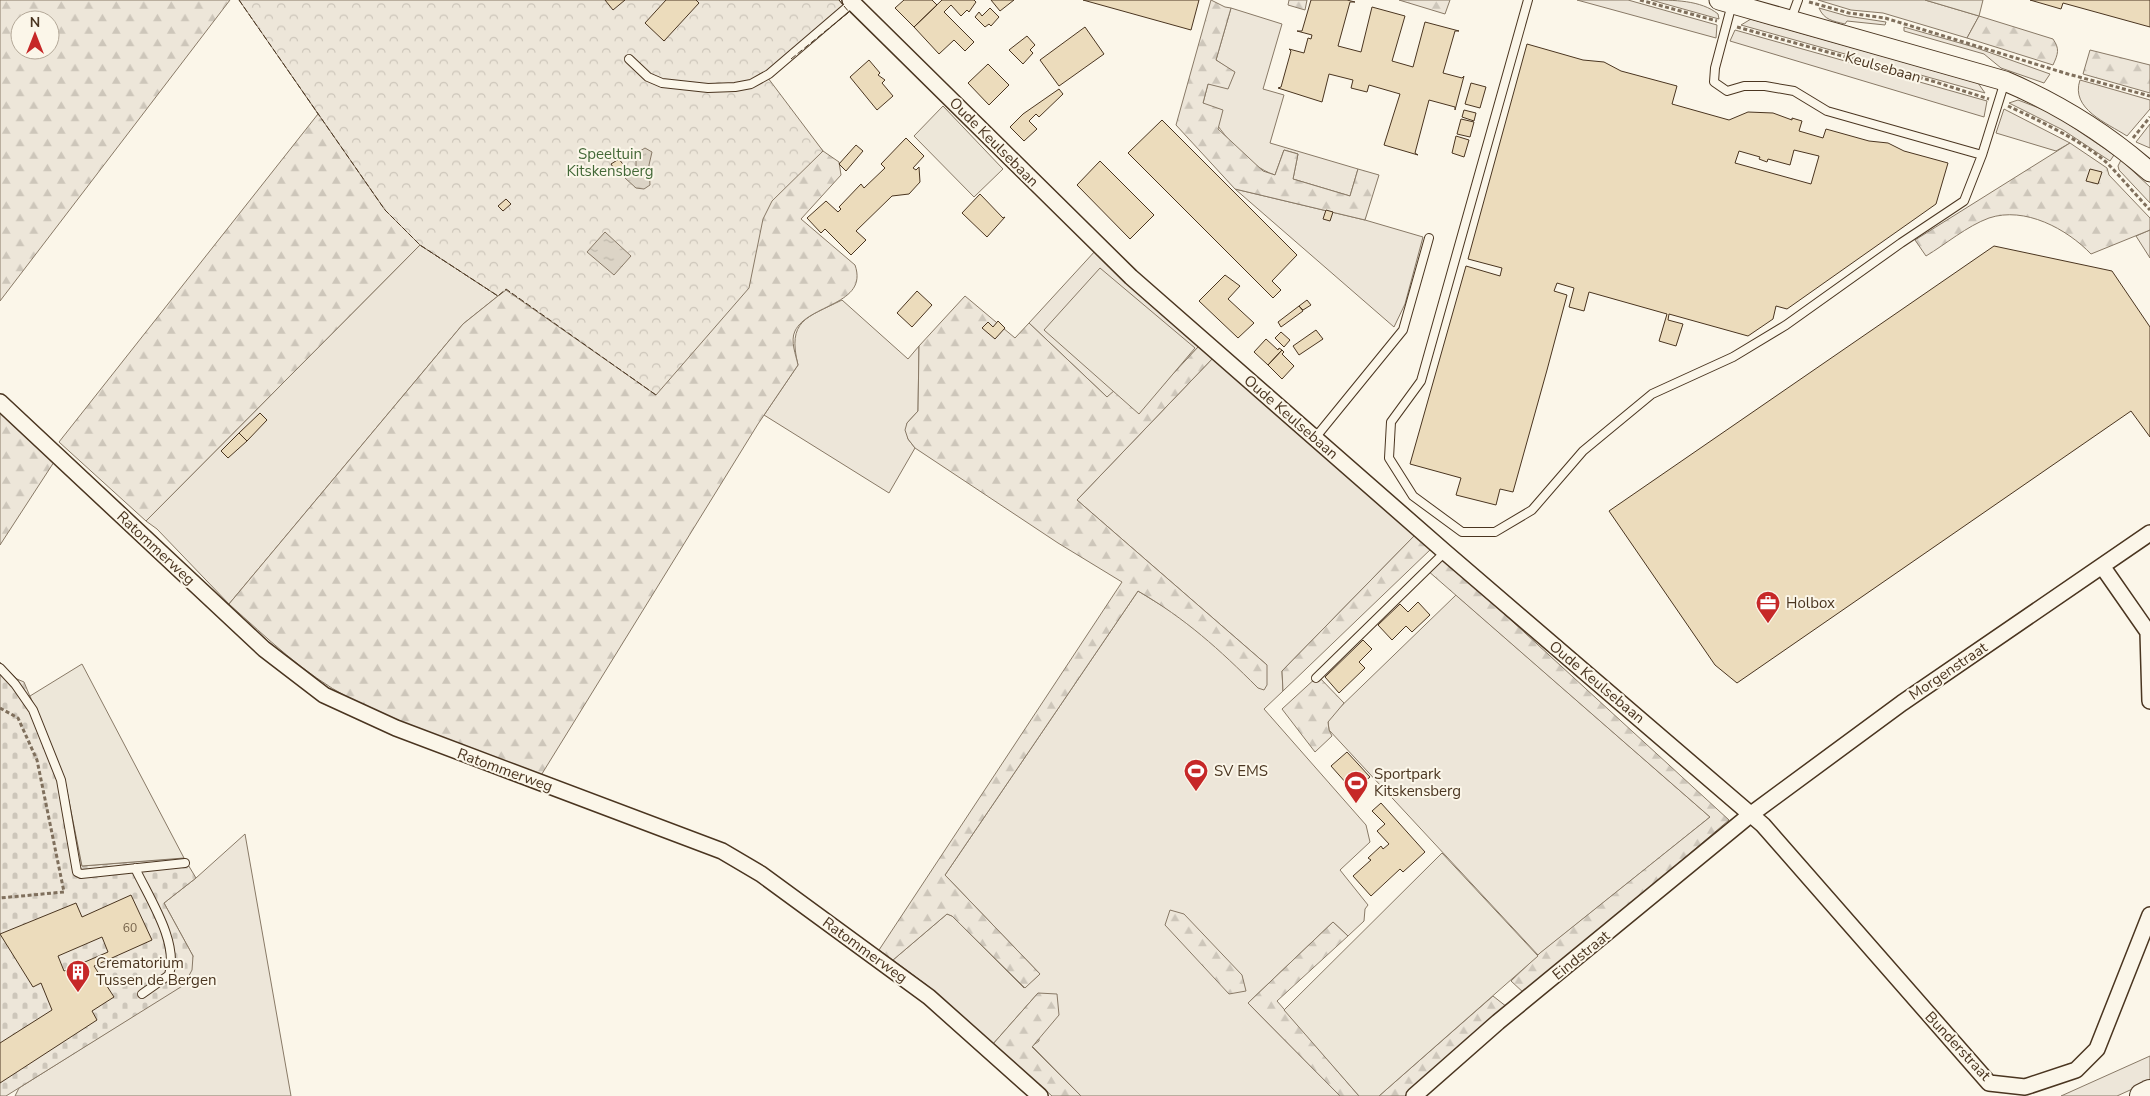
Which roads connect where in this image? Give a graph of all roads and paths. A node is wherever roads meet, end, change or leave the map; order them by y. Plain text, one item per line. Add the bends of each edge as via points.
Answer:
1 (1528, 0) edge
2 (1640, 0) edge
3 (1800, 0) edge
4 (851, 1) edge
5 (1726, 2) edge
6 (1791, 20) junction
7 (1727, 24) junction
8 (629, 59) dead end
9 (2005, 81) junction
10 (2150, 96) edge
11 (1996, 101) junction
12 (1982, 155) junction
13 (2150, 172) edge
14 (2150, 210) edge
15 (1429, 238) dead end
16 (0, 402) edge
17 (1315, 438) junction
18 (2150, 533) edge
19 (1445, 552) junction
20 (2102, 566) junction
21 (0, 668) edge
22 (1316, 678) dead end
23 (2150, 701) edge
24 (0, 708) edge
25 (1750, 815) junction
26 (185, 863) dead end
27 (135, 868) junction
28 (0, 898) edge
29 (2150, 915) edge
30 (142, 994) dead end
31 (2150, 1092) edge
32 (1040, 1096) edge
33 (1414, 1096) edge
34 (2142, 1096) edge

1 - 12 lane via 1421,381 1392,422 1389,458 1413,496 1462,532 1496,532 1532,510 1583,451 1652,394 1741,353 1964,201
2 - 7 path, Keulsebaan
3 - 6 lane
3 - 10 path via 1849,13 1885,18
4 - 8 lane via 769,74 750,84 723,88 676,86 648,77
4 - 17 street, Oude Keulsebaan via 1131,277
5 - 6 street, Keulsebaan
5 - 7 lane
6 - 9 street, Keulsebaan
7 - 11 path, Keulsebaan
7 - 12 lane via 1714,82 1727,91 1744,86 1765,86 1794,91 1827,111
9 - 11 lane
9 - 13 street, Keulsebaan via 2077,116
11 - 12 lane
11 - 14 path, Keulsebaan via 2062,134 2111,167
15 - 17 lane via 1403,330
16 - 32 street, Ratommerweg via 264,649 324,695 396,728 722,851 761,874 929,997
17 - 19 street, Oude Keulsebaan
18 - 20 street, Morgenstraat
19 - 22 lane
19 - 25 street, Oude Keulsebaan
20 - 23 street via 2148,632
20 - 25 street, Morgenstraat via 1902,703
21 - 27 lane via 32,710 61,780 77,872
24 - 28 path via 18,718 37,760 64,892
25 - 29 street, Bunderstraat via 1763,825 1989,1083 2025,1087 2076,1070 2090,1056 2096,1049
25 - 33 street, Eindstraat via 1498,1022
26 - 27 lane
27 - 30 lane via 168,940 172,958 169,975
31 - 34 main road

